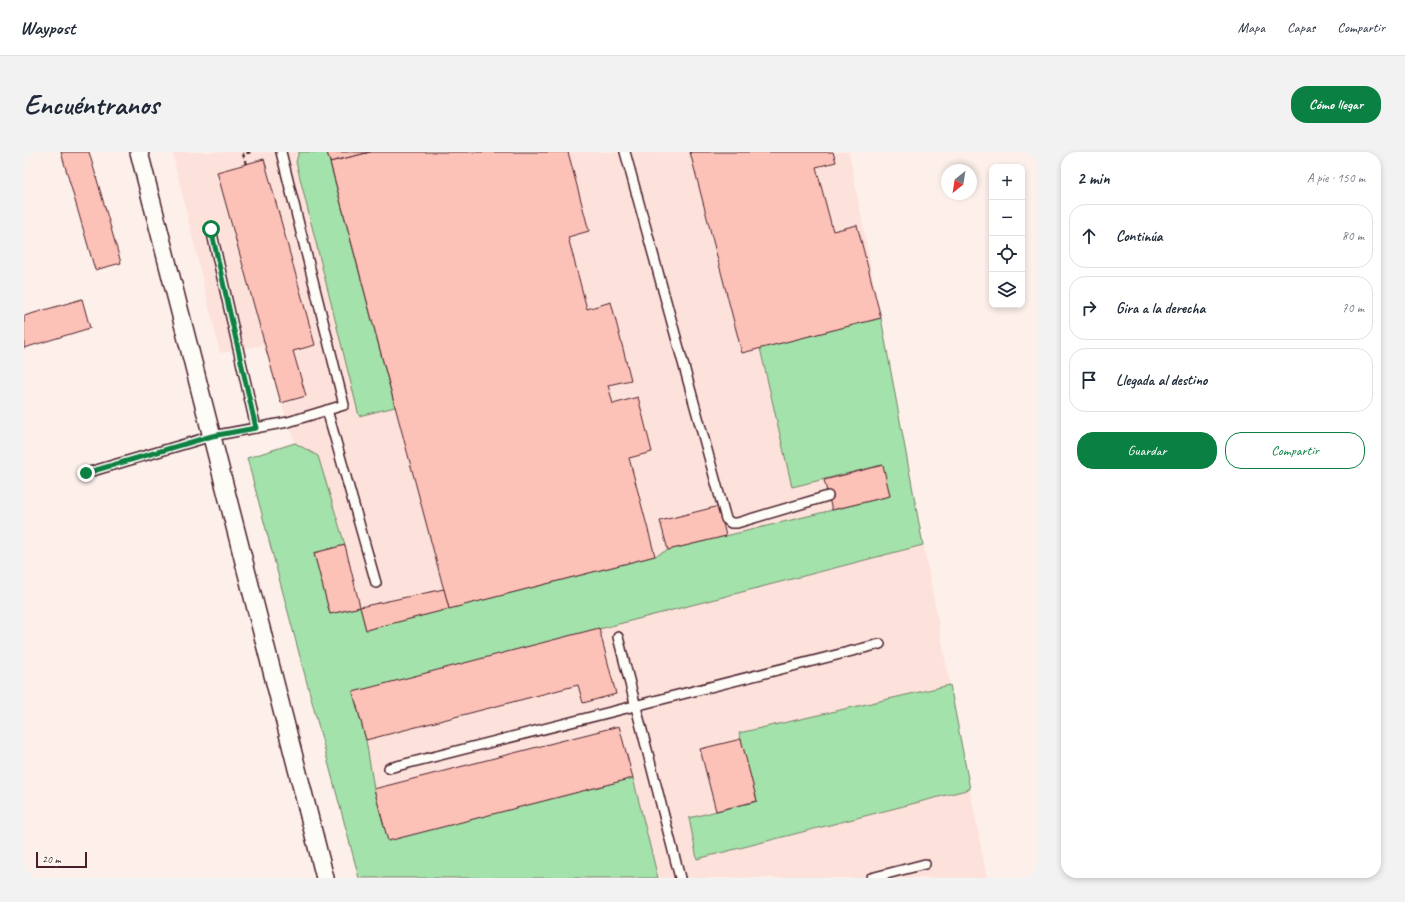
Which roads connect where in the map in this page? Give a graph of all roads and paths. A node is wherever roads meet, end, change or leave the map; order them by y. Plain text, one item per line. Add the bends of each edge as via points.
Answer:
1 (139, 152) edge
2 (251, 152) edge
3 (281, 152) edge
4 (625, 152) edge
5 (246, 164) dead end
6 (211, 229) dead end
7 (328, 410) junction
8 (256, 428) junction
9 (212, 436) junction
10 (86, 473) dead end
11 (828, 496) dead end
12 (376, 582) dead end
13 (618, 637) dead end
14 (880, 644) dead end
15 (636, 707) junction
16 (389, 768) dead end
17 (925, 864) dead end
18 (325, 878) edge
19 (680, 878) edge
20 (871, 878) edge

1 - 9 street
2 - 5 path via 243,154
3 - 7 lane via 344,405
4 - 11 lane via 726,519 731,523 737,523
6 - 8 lane
7 - 8 lane
7 - 12 lane
8 - 9 lane
9 - 10 lane
9 - 18 street
13 - 15 lane
14 - 15 lane
15 - 16 lane
15 - 19 lane
17 - 20 lane

